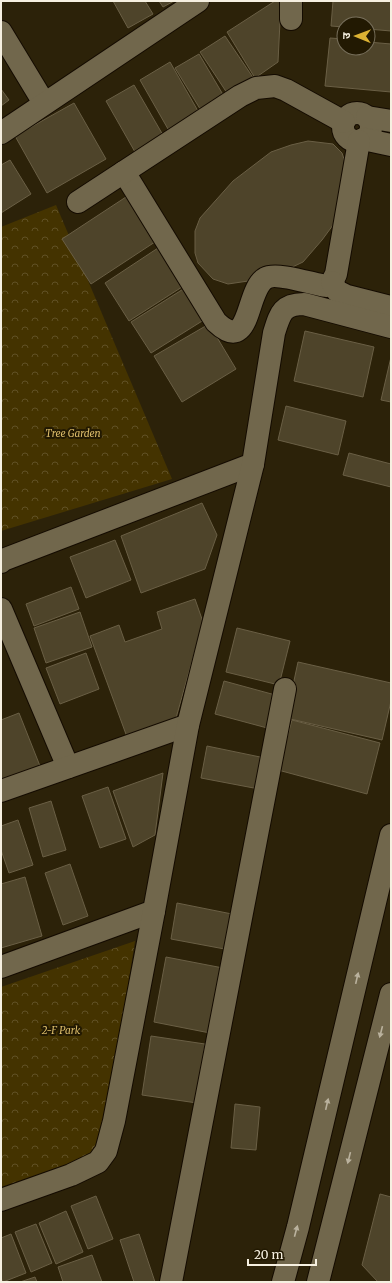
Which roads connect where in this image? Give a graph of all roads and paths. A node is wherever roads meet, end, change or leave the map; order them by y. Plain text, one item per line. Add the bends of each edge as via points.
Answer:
1 (198, 1) edge
2 (1, 32) edge
3 (44, 103) junction
4 (367, 117) junction
5 (391, 121) edge
6 (344, 122) junction
7 (1, 133) edge
8 (361, 140) junction
9 (391, 145) edge
10 (124, 172) junction
11 (78, 202) dead end
12 (332, 282) junction
13 (391, 307) edge
14 (391, 327) edge
15 (253, 464) junction
16 (1, 562) edge
17 (1, 609) edge
18 (284, 689) dead end
19 (188, 725) junction
20 (68, 767) junction
21 (1, 792) edge
22 (391, 835) edge
23 (154, 911) junction
24 (1, 967) edge
25 (391, 994) edge
26 (1, 1200) edge
27 (171, 1282) edge
28 (283, 1282) edge
29 (318, 1282) edge

1 - 3 street
2 - 3 street
3 - 7 street
4 - 5 street
4 - 6 street via 354,113
4 - 8 street via 371,129 367,137
6 - 8 street via 346,135 354,140
6 - 10 street via 286,90 275,86 256,88
8 - 9 street
8 - 12 street via 336,274
10 - 11 street
10 - 12 street via 216,322 223,328 238,331 244,326 259,285 266,278 274,276 326,286
12 - 13 street via 337,291 347,296
14 - 15 street via 304,304 293,304 285,308 274,334
15 - 16 street
15 - 19 street
17 - 20 street
18 - 27 street
19 - 20 street
19 - 23 street
20 - 21 street
28 -> 22 street
23 - 24 street
23 - 26 street via 113,1128 106,1151 98,1162 78,1172
25 -> 29 street

